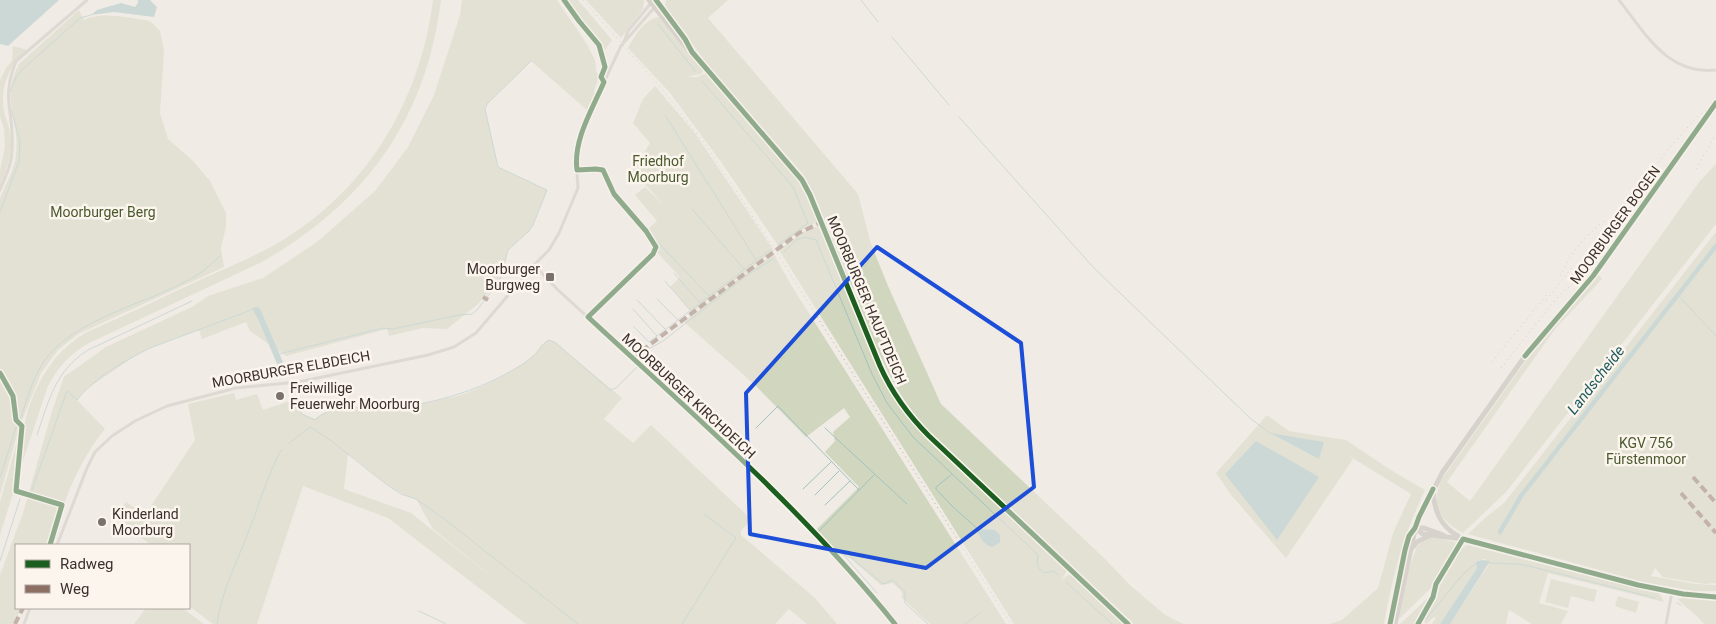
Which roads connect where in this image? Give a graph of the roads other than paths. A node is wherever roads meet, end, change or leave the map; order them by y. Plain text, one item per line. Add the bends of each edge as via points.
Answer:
1 (87, 0) edge
2 (1619, 0) edge
3 (654, 2) edge
4 (1716, 70) edge
5 (4, 84) dead end
6 (4, 99) dead end
7 (1716, 103) edge
8 (577, 170) junction
9 (0, 190) edge
10 (534, 265) junction
11 (588, 317) junction
12 (1433, 489) junction
13 (1415, 528) junction
14 (1430, 535) junction
15 (1444, 536) junction
16 (1463, 539) junction
17 (57, 544) edge
18 (1409, 553) junction
19 (1672, 592) junction
20 (1716, 597) edge
21 (30, 609) edge
22 (24, 624) edge
23 (895, 624) edge
24 (1128, 624) edge
25 (1390, 624) edge
26 (1395, 624) edge
27 (1666, 624) edge

1 - 5 street via 16,61
2 - 4 street via 1666,56 1687,68
3 - 8 street, MOORBURGER ELBDEICH, bridge via 621,46 604,82 578,143
3 - 24 main road, MOORBURGER HAUPTDEICH via 682,42 802,180 880,366 905,409 929,436
6 - 9 street via 13,149
7 - 12 main road, MOORBURGER BOGEN via 1593,276 1526,356
8 - 10 street, MOORBURGER ELBDEICH via 578,188 566,218 549,250
8 - 11 street via 603,170 614,194 646,231 656,250
10 - 11 street, MOORBURGER KIRCHDEICH
10 - 17 street, MOORBURGER ELBDEICH via 483,326 454,347 327,377 229,390 167,406 135,421 94,452
11 - 23 street, MOORBURGER KIRCHDEICH via 732,450 847,566
12 - 13 main road, MOORBURGER BOGEN
12 - 16 main road via 1434,504 1443,524
13 - 14 main road
13 - 15 main road
13 - 18 main road
13 - 25 main road via 1405,550
14 - 15 main road
14 - 18 main road via 1417,542
15 - 16 main road
16 - 19 main road
18 - 26 main road
19 - 20 main road
19 - 27 street
21 - 22 street

